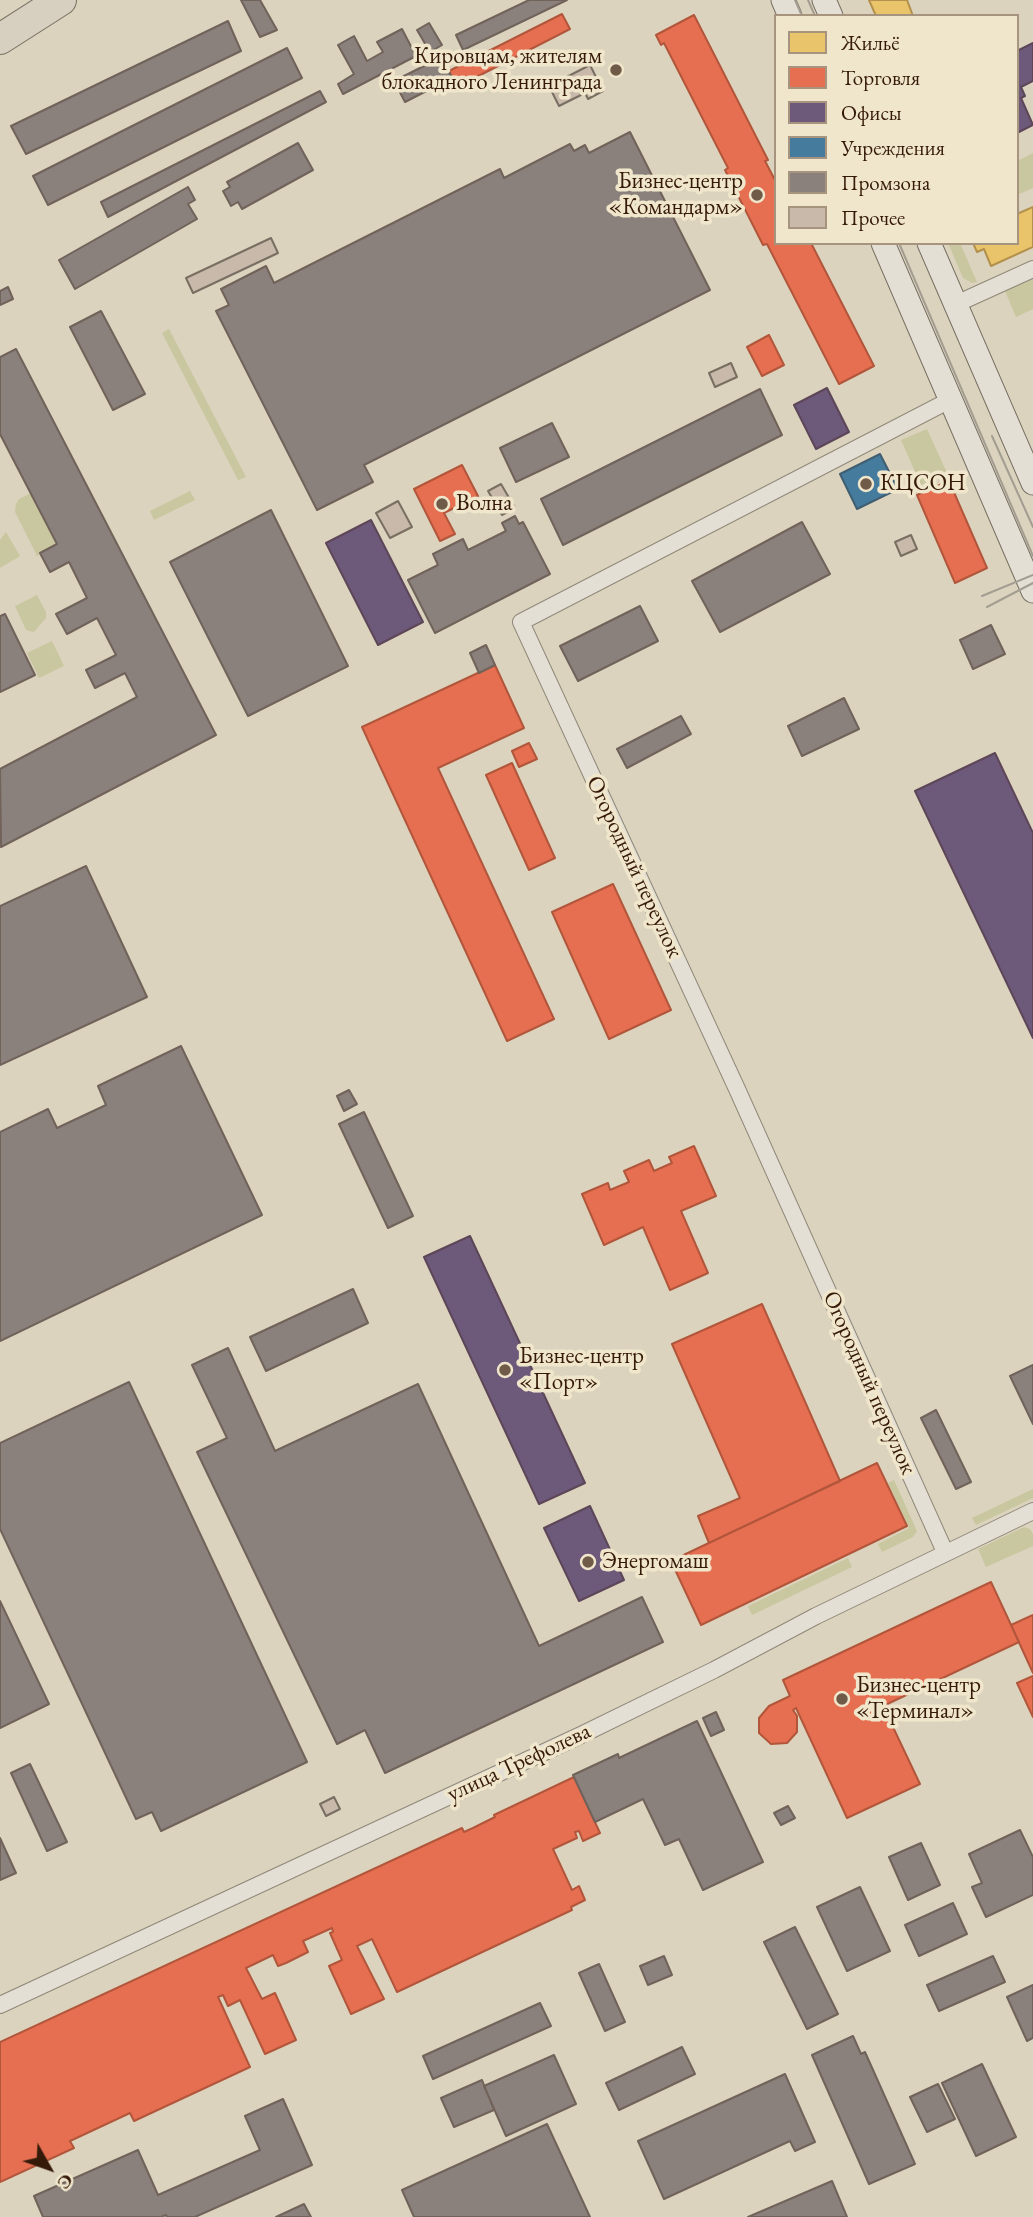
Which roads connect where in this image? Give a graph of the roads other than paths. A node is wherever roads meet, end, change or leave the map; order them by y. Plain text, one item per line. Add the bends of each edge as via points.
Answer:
1 (61, 0) edge
2 (0, 39) edge
3 (884, 245) edge
4 (930, 245) edge
5 (1033, 269) edge
6 (956, 304) junction
7 (950, 400) junction
8 (1033, 483) edge
9 (1033, 591) edge
10 (1033, 1511) edge
11 (945, 1552) junction
12 (0, 2006) edge

1 - 2 highway
3 - 7 main road
4 - 6 main road
5 - 6 street
6 - 8 main road
7 - 9 main road
7 - 11 street, Огородный переулок via 521,622
10 - 11 street, улица Трефолева
11 - 12 street, улица Трефолева via 581,1735

